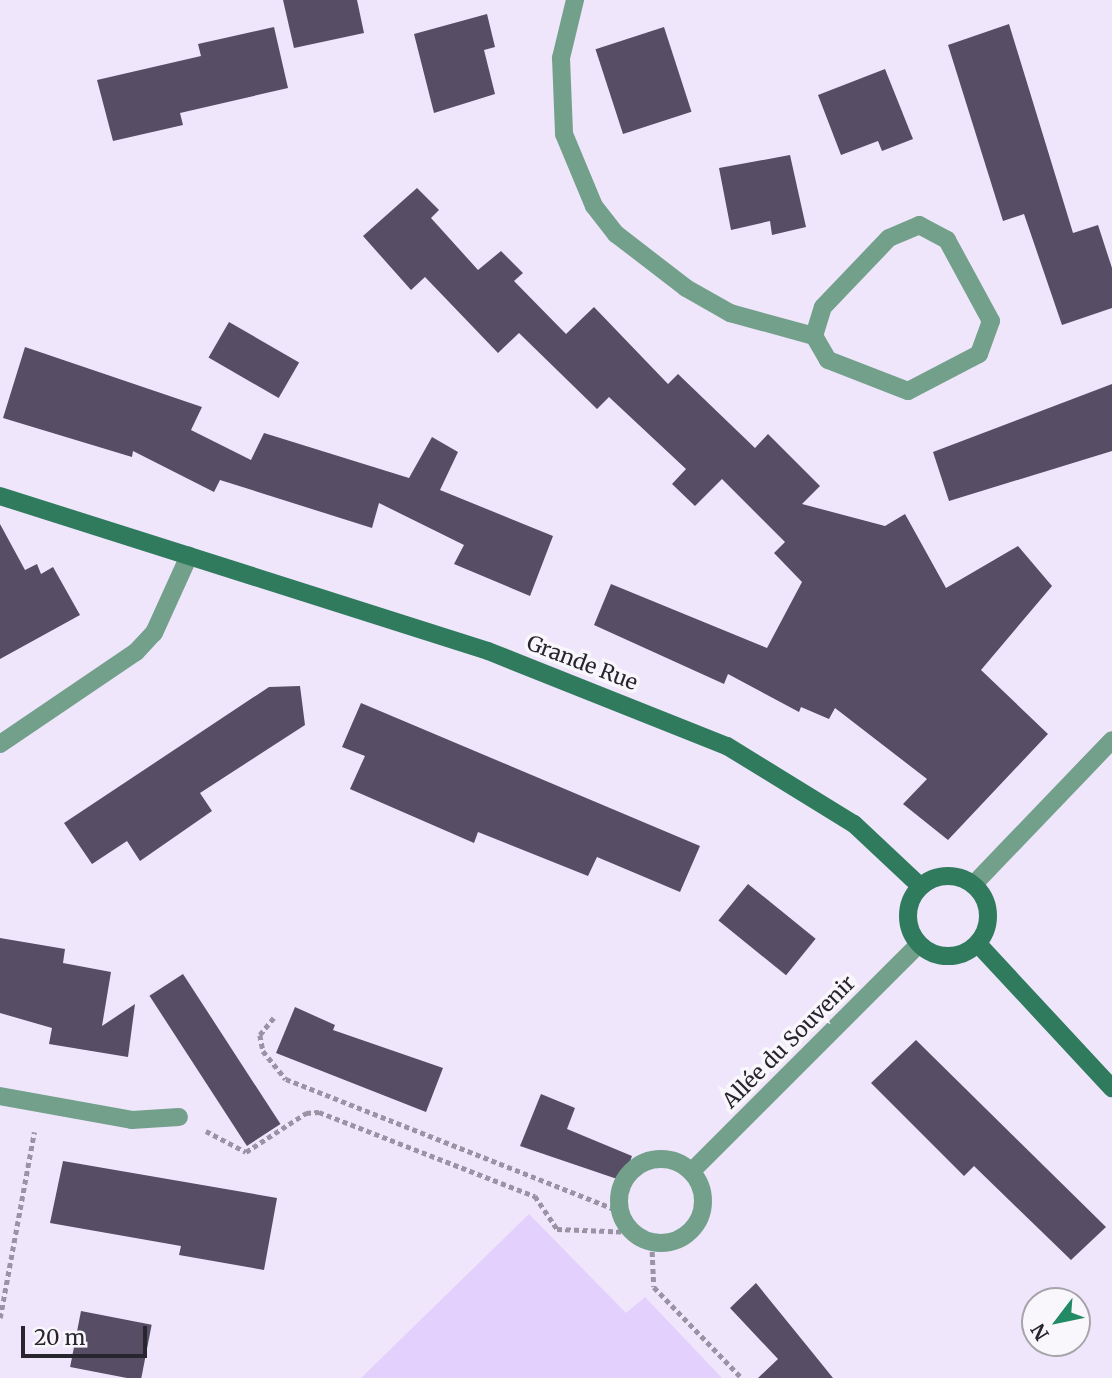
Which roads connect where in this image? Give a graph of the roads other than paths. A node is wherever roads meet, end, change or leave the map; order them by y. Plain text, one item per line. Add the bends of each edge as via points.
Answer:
1 (575, 0) edge
2 (814, 336) junction
3 (0, 496) edge
4 (189, 556) junction
5 (1112, 740) edge
6 (0, 744) edge
7 (974, 884) junction
8 (920, 886) junction
9 (919, 944) junction
10 (978, 944) junction
11 (1112, 1088) edge
12 (0, 1096) edge
13 (179, 1117) road end
14 (691, 1172) junction

1 - 2 street via 561,58 564,134 594,206 616,234 686,288 730,313
2 - 2 street via 828,360 908,391 979,354 991,321 947,240 919,225 889,239 833,298 815,320
3 - 4 street, Grande Rue
4 - 6 street via 154,634 136,652
4 - 8 street, Grande Rue via 488,651 727,746 855,824
5 - 7 street
7 - 8 street via 955,875
7 - 10 street via 989,918
8 - 9 street via 908,913
9 - 10 street via 951,957
9 - 14 street, Allée du Souvenir
10 - 11 street
12 - 13 street via 132,1120
14 - 14 street via 668,1159 640,1164 622,1184 620,1211 633,1233 652,1243 678,1240 698,1222 703,1196

